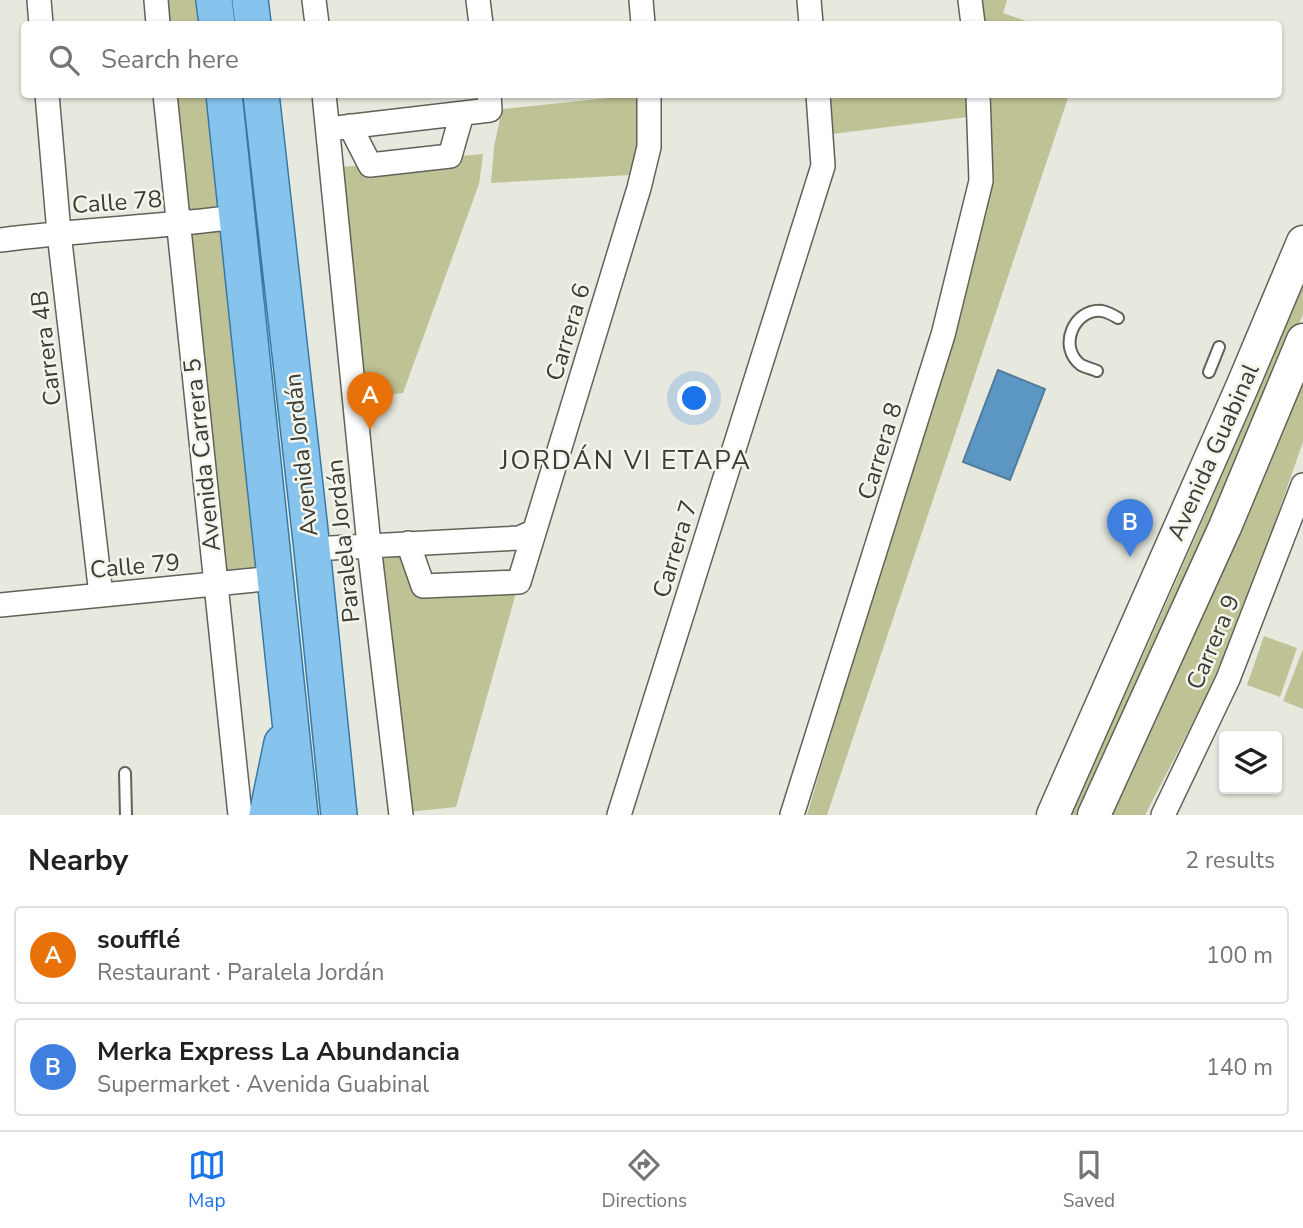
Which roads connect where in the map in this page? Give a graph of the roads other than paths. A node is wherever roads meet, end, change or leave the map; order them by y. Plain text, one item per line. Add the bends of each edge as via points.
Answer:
1 (39, 0) edge
2 (156, 0) edge
3 (214, 0) edge
4 (250, 0) edge
5 (314, 0) edge
6 (478, 0) edge
7 (641, 0) edge
8 (809, 0) edge
9 (970, 0) edge
10 (41, 21) edge
11 (159, 21) edge
12 (217, 21) edge
13 (253, 21) edge
14 (317, 21) edge
15 (481, 21) edge
16 (643, 21) edge
17 (811, 21) edge
18 (973, 21) edge
19 (47, 98) edge
20 (165, 98) edge
21 (224, 98) edge
22 (261, 98) edge
23 (326, 98) edge
24 (649, 98) edge
25 (818, 98) edge
26 (978, 98) edge
27 (489, 102) edge
28 (462, 114) junction
29 (339, 128) junction
30 (237, 217) junction
31 (177, 225) junction
32 (59, 233) junction
33 (0, 240) edge
34 (1303, 242) edge
35 (1118, 318) dead end
36 (1303, 340) edge
37 (1219, 347) dead end
38 (1097, 371) dead end
39 (1209, 372) dead end
40 (1303, 485) edge
41 (533, 532) junction
42 (408, 543) junction
43 (369, 545) junction
44 (312, 549) junction
45 (275, 578) junction
46 (216, 585) junction
47 (101, 596) junction
48 (0, 606) edge
49 (285, 670) junction
50 (331, 734) junction
51 (125, 774) dead end
52 (127, 815) edge
53 (240, 815) edge
54 (267, 815) edge
55 (300, 815) edge
56 (339, 815) edge
57 (348, 815) edge
58 (401, 815) edge
59 (619, 815) edge
60 (792, 815) edge
61 (1053, 815) edge
62 (1094, 815) edge
63 (1163, 815) edge

1 - 10 street
2 - 11 street
3 - 12 main road
4 - 13 main road
5 - 14 street
6 - 15 street
7 - 16 street
8 - 17 street
9 - 18 street
19 - 32 street, Carrera 4B
20 - 31 street, Avenida Carrera 5
21 - 30 main road, Avenida Jordán
22 - 44 main road, Avenida Jordán
23 - 29 street, Paralela Jordán
24 - 41 street, Carrera 6 via 649,147 639,188
25 - 59 street, Carrera 7 via 823,166
26 - 60 street, Carrera 8 via 981,181 943,335
27 - 28 street
28 - 29 street
28 - 29 street via 450,156 370,166
29 - 43 street, Paralela Jordán
30 - 31 street, Calle 78
30 - 45 main road, Avenida Jordán
31 - 32 street, Calle 78
31 - 46 street, Avenida Carrera 5
32 - 33 street, Calle 78
32 - 47 street, Carrera 4B
34 - 61 main road, Avenida Guabinal
35 - 38 lane via 1104,311 1088,313 1076,322 1069,337 1071,352 1081,364
36 - 62 main road, Avenida Guabinal via 1225,527
37 - 39 lane
40 - 63 street, Carrera 9 via 1227,679
41 - 42 street via 519,538
41 - 42 street, Carrera 6 via 519,582 423,586
42 - 43 street
43 - 44 street
43 - 58 street, Paralela Jordán
44 - 50 main road, Avenida Jordán
45 - 46 street, Calle 79
45 - 49 main road, Avenida Jordán
46 - 47 street, Calle 79
46 - 53 street, Avenida Carrera 5
47 - 48 street, Calle 79
49 - 54 main road via 282,740
49 - 55 main road, Avenida Jordán
50 - 56 main road, Avenida Jordán
50 - 57 main road
51 - 52 lane

